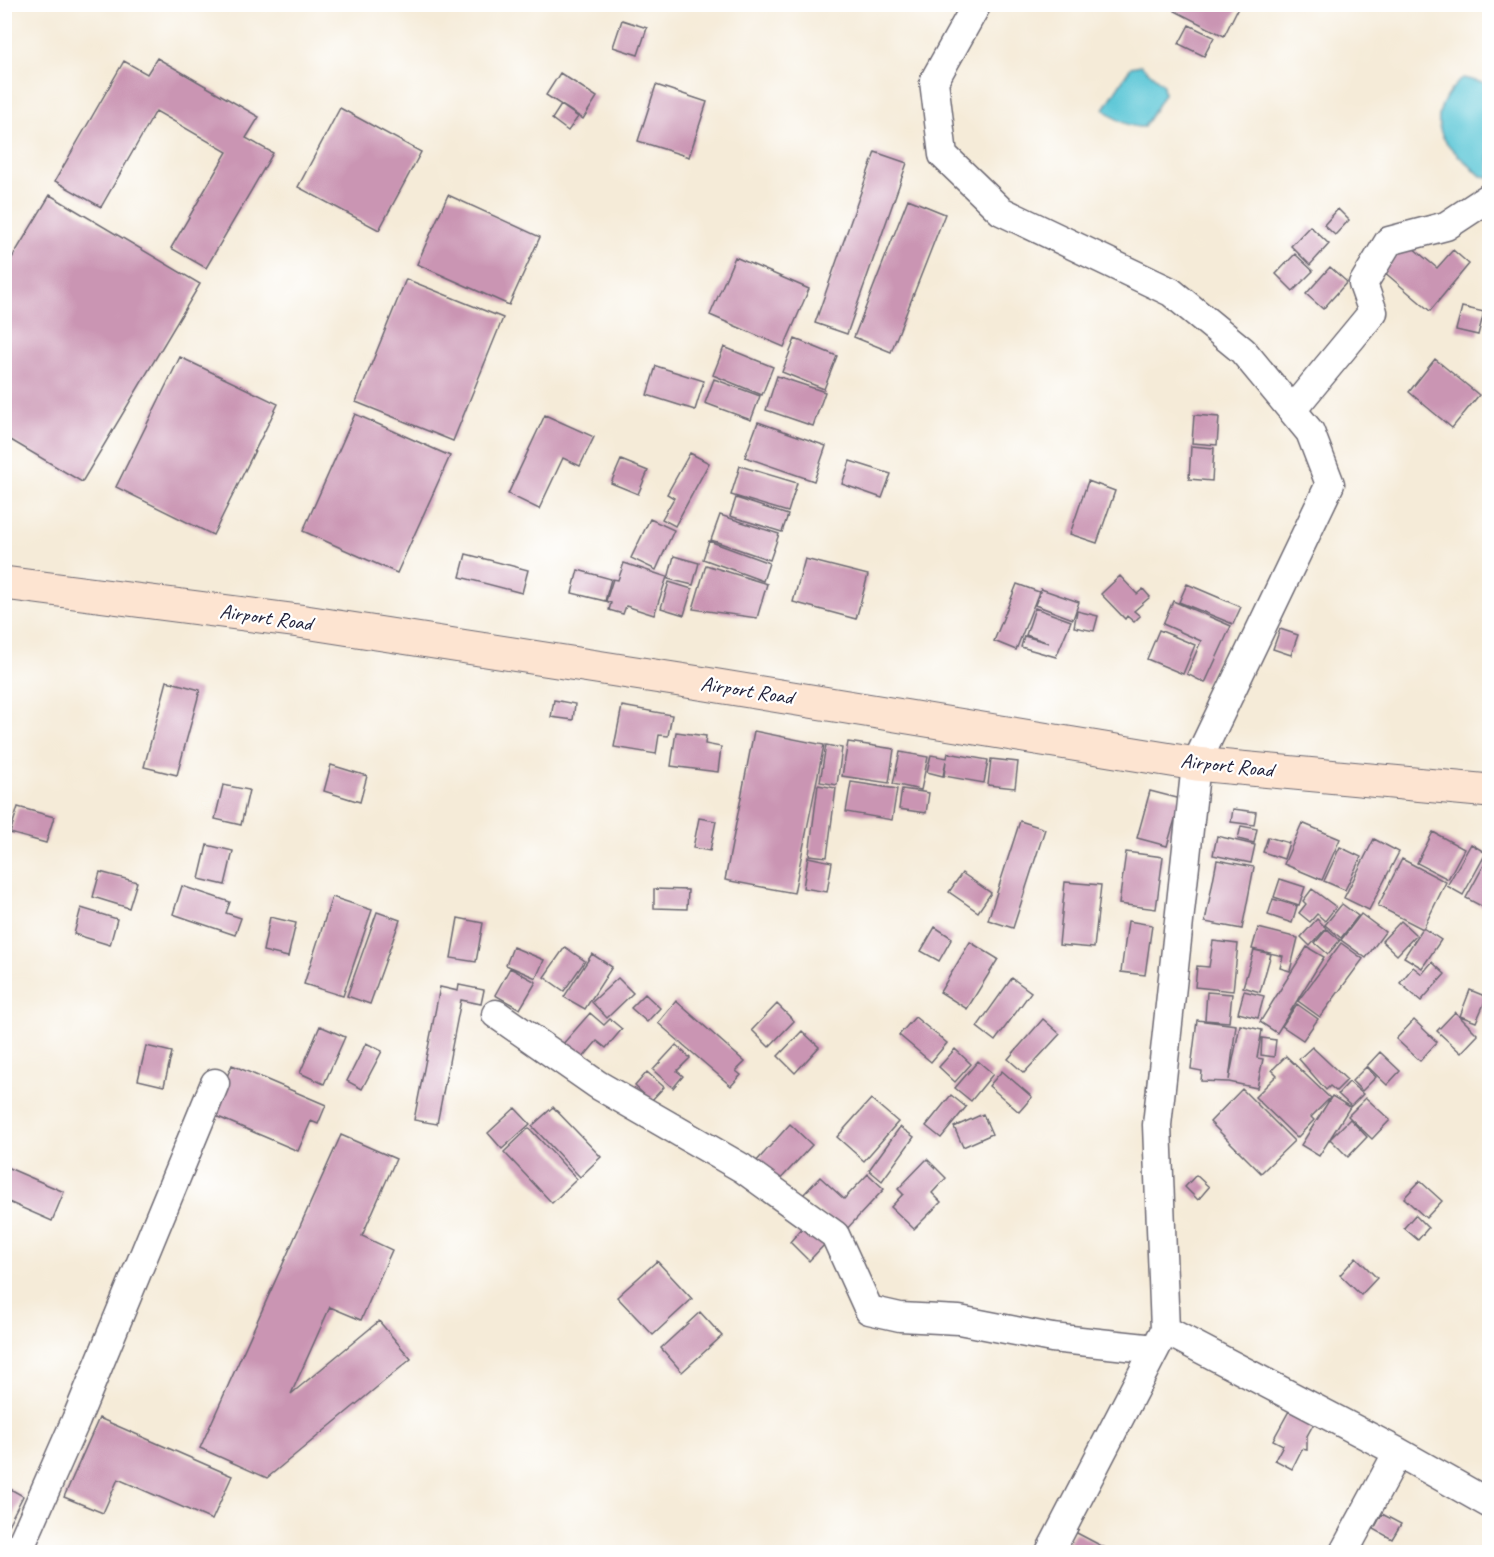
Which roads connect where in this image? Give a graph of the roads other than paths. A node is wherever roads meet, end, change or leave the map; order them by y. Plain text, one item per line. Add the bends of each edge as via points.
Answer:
1 (977, 4) edge
2 (1490, 197) edge
3 (1292, 410) junction
4 (4, 583) edge
5 (1197, 764) junction
6 (1490, 791) edge
7 (496, 1014) dead end
8 (215, 1083) dead end
9 (1160, 1339) junction
10 (1398, 1452) junction
11 (1490, 1504) edge
12 (18, 1552) edge
13 (1050, 1552) edge
14 (1344, 1552) edge

1 - 3 street via 934,81 943,155 1001,211 1171,292 1243,351
2 - 3 street via 1446,226 1389,241 1363,284 1373,312
3 - 5 street via 1310,432 1330,484
4 - 5 main road, Airport Road via 322,625
5 - 6 main road, Airport Road
5 - 9 street via 1157,1125
7 - 9 street via 598,1085 742,1168 835,1235 869,1310 900,1317 959,1320 1052,1338
8 - 12 street
9 - 10 street
9 - 13 street
10 - 11 street
10 - 14 street

